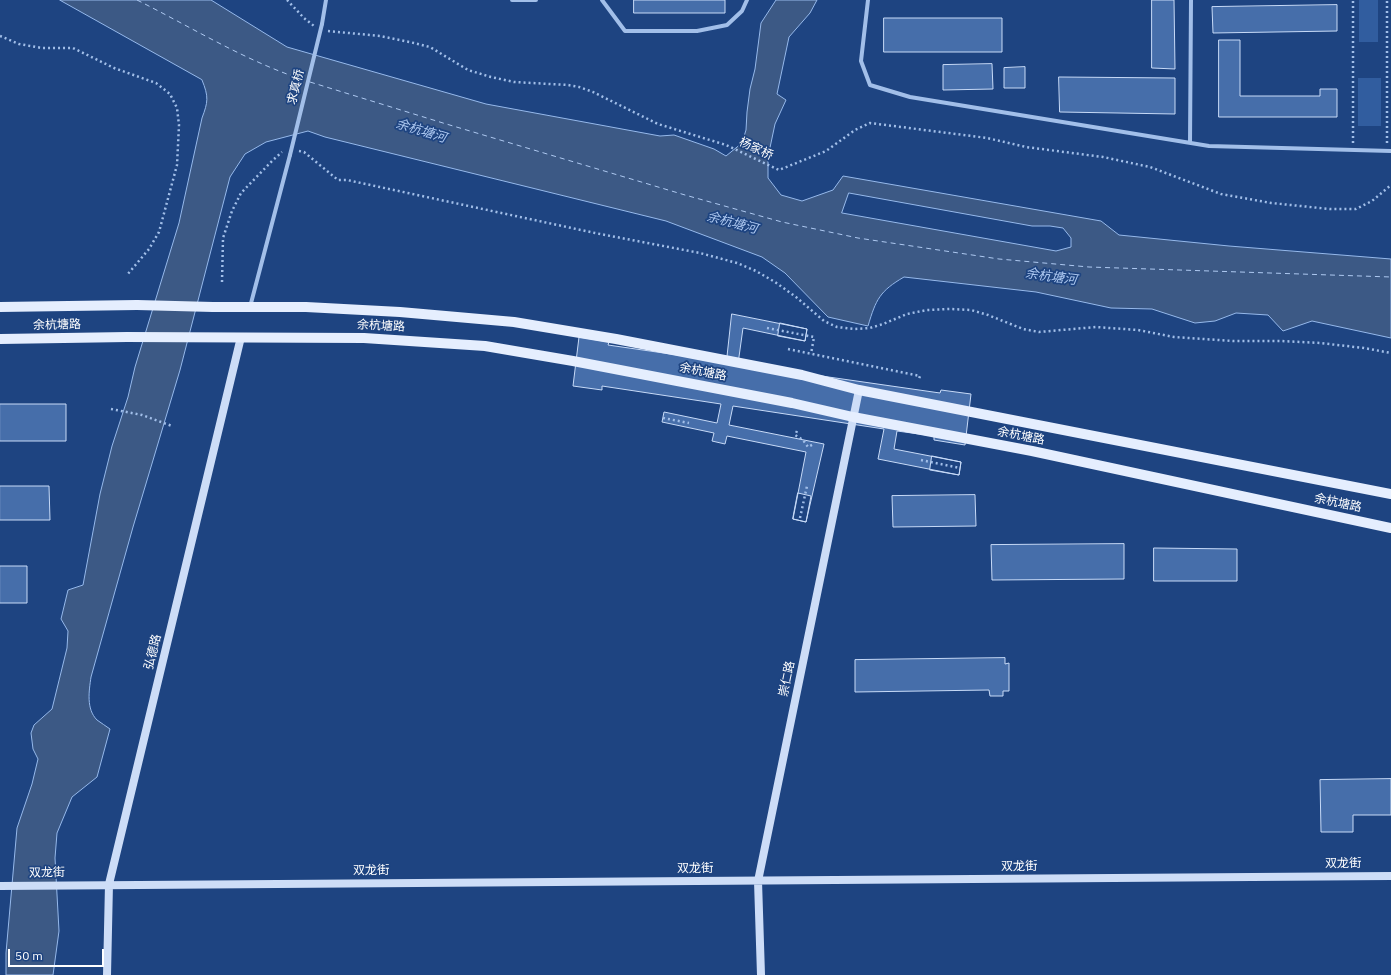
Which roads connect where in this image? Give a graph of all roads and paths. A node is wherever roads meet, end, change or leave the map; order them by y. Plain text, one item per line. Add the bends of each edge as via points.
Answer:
1 (287, 0) edge
2 (326, 0) edge
3 (512, 0) edge
4 (536, 0) edge
5 (602, 0) edge
6 (747, 0) edge
7 (868, 0) edge
8 (1191, 0) edge
9 (1353, 0) edge
10 (1387, 0) edge
11 (321, 26) junction
12 (326, 31) dead end
13 (0, 36) edge
14 (1190, 143) junction
15 (284, 150) dead end
16 (1352, 150) junction
17 (297, 151) dead end
18 (1389, 151) edge
19 (1391, 185) edge
20 (127, 275) dead end
21 (222, 282) dead end
22 (0, 307) edge
23 (250, 308) junction
24 (767, 328) dead end
25 (242, 337) junction
26 (0, 339) edge
27 (788, 349) dead end
28 (1391, 353) edge
29 (811, 355) junction
30 (919, 379) dead end
31 (859, 390) junction
32 (111, 409) dead end
33 (853, 417) junction
34 (663, 418) dead end
35 (689, 423) dead end
36 (172, 426) dead end
37 (797, 431) dead end
38 (814, 444) dead end
39 (921, 460) dead end
40 (960, 468) dead end
41 (807, 486) dead end
42 (1390, 492) edge
43 (800, 518) dead end
44 (1391, 528) edge
45 (1391, 876) edge
46 (758, 881) junction
47 (109, 884) junction
48 (0, 886) edge
49 (107, 975) edge
50 (761, 975) edge

1 - 11 path via 314,26
2 - 11 street, 求真桥
3 - 4 street
5 - 6 street via 625,31 697,31 727,25 742,11
7 - 14 street via 860,61 870,85 910,98
8 - 14 street
9 - 16 path
10 - 18 path
11 - 23 street, 求真桥, bridge
12 - 19 path, 杨家桥 via 414,42 430,47 468,70 499,79 579,87 658,124 726,145 779,170 826,150 870,123 987,138 1026,147 1103,157 1150,168 1221,194 1271,203 1330,210 1356,209 1372,201
13 - 20 path via 19,44 42,48 73,48 114,68 156,83 170,94 177,108 179,125 177,165 159,232
14 - 16 street via 1209,146
15 - 21 path via 241,193 232,211 223,238
16 - 18 street
17 - 28 path via 304,152 338,180 700,252 737,263 775,282 824,321 837,327 870,328 907,314 950,309 971,310 1023,329 1039,332 1096,327 1138,330 1174,337 1320,343
22 - 23 main road, 余杭塘路, bridge via 137,305
23 - 31 main road, 余杭塘路 via 306,307 514,322 802,375
24 - 29 path via 814,337
25 - 26 main road, 余杭塘路
25 - 33 main road, 余杭塘路 via 364,338 485,346 573,360
25 - 47 street, 弘德路
27 - 29 path
29 - 30 path via 920,376
31 - 33 street, 崇仁路
31 - 42 main road, 余杭塘路
32 - 36 path via 142,415
33 - 44 main road, 余杭塘路 via 1032,451
33 - 46 street, 崇仁路
34 - 35 path
37 - 38 path via 795,435 808,447
39 - 40 path
41 - 43 path
45 - 46 street, 双龙街
46 - 47 street, 双龙街
46 - 50 street, 崇仁路
47 - 48 street, 双龙街
47 - 49 street, 弘德路

